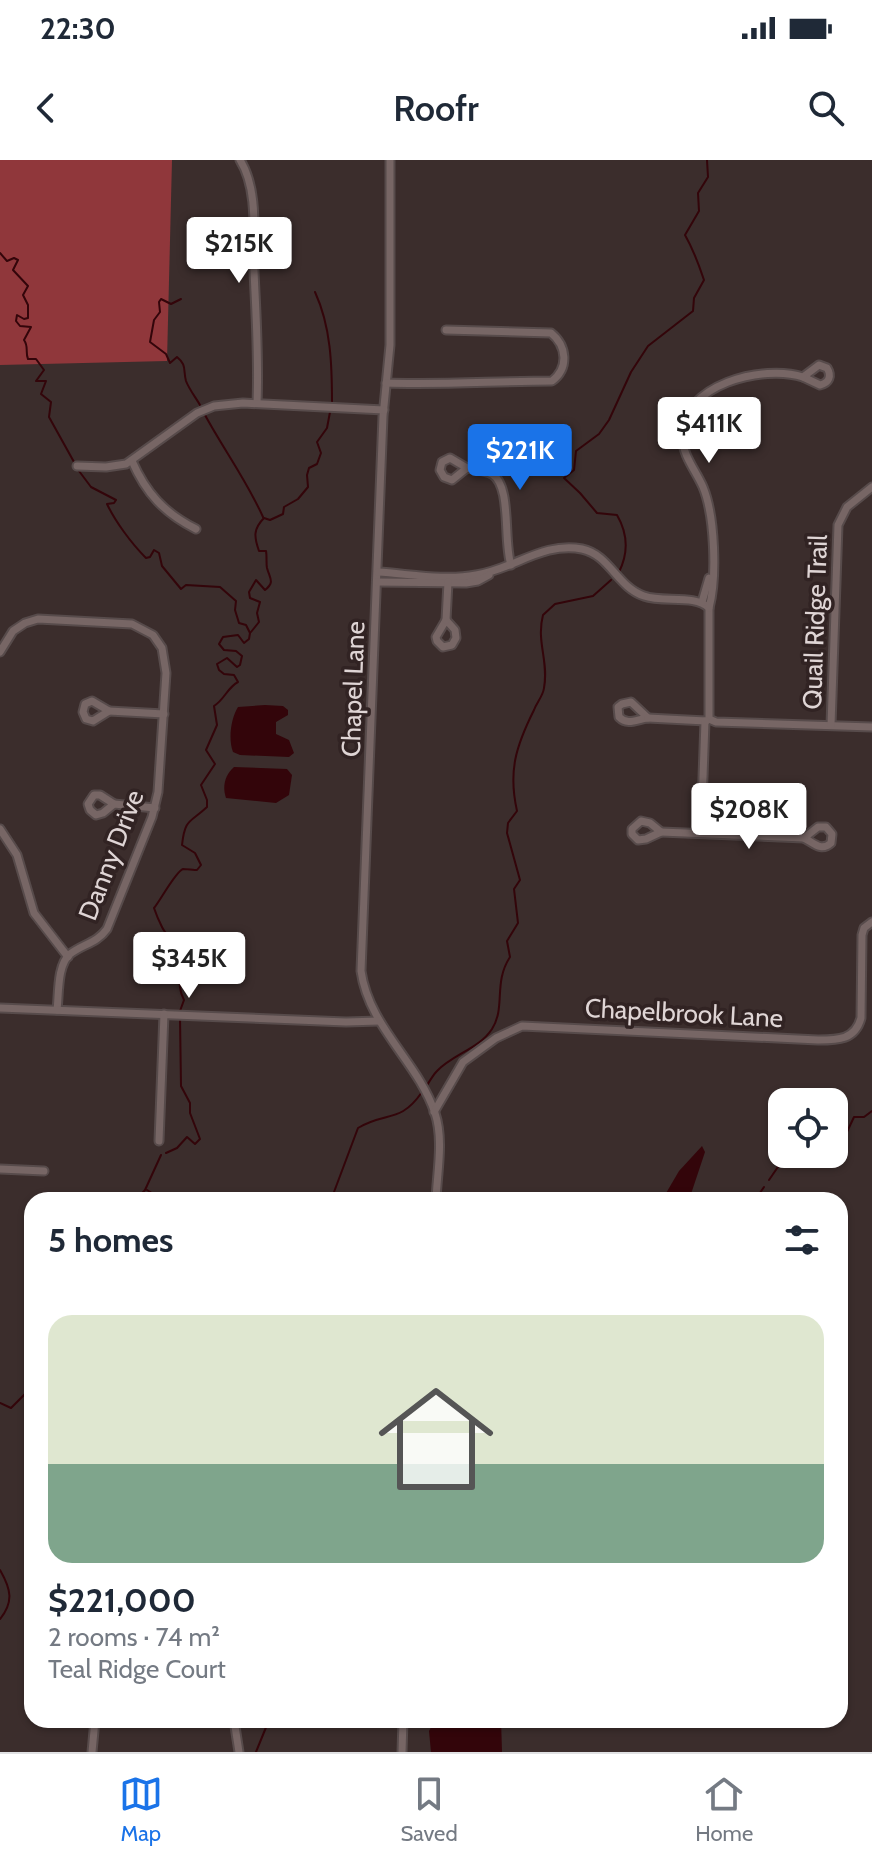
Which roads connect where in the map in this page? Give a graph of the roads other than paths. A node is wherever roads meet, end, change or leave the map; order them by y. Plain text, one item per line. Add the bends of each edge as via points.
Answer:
1 (240, 160) edge
2 (390, 160) edge
3 (446, 330) dead end
4 (803, 377) dead end
5 (386, 383) junction
6 (257, 403) junction
7 (384, 410) junction
8 (132, 461) junction
9 (77, 466) dead end
10 (467, 468) dead end
11 (872, 487) edge
12 (196, 529) dead end
13 (511, 565) junction
14 (712, 568) junction
15 (378, 572) junction
16 (448, 580) junction
17 (377, 582) junction
18 (702, 602) junction
19 (709, 608) junction
20 (446, 620) dead end
21 (0, 652) edge
22 (109, 711) dead end
23 (164, 714) junction
24 (648, 718) dead end
25 (705, 721) junction
26 (716, 722) junction
27 (831, 725) junction
28 (872, 727) edge
29 (114, 804) dead end
30 (155, 808) junction
31 (0, 829) edge
32 (661, 832) dead end
33 (701, 833) junction
34 (804, 838) dead end
35 (872, 922) edge
36 (68, 957) junction
37 (0, 1008) edge
38 (57, 1010) junction
39 (164, 1014) junction
40 (379, 1021) junction
41 (434, 1112) junction
42 (159, 1141) dead end
43 (0, 1169) edge
44 (44, 1171) dead end
45 (436, 1192) edge
46 (94, 1728) edge
47 (235, 1728) edge
48 (403, 1728) edge
49 (92, 1752) edge
50 (239, 1752) edge
51 (402, 1752) edge

1 - 6 street via 251,199
2 - 5 street, Chapel Lane
3 - 5 street via 551,333 562,347 565,363 552,381
4 - 14 street via 752,375 727,382 699,400 685,419 684,449 711,518
5 - 7 street, Chapel Lane
6 - 7 street
6 - 8 street via 206,408
7 - 15 street, Chapel Lane
8 - 9 street via 112,467
8 - 12 street via 154,500
10 - 13 street via 489,473 502,484
11 - 27 street, Quail Ridge Trail via 847,507 838,525
13 - 16 street
13 - 18 street via 548,550 578,548 598,555 621,582 640,594
14 - 18 street
14 - 19 street
15 - 16 street
15 - 17 street, Chapel Lane
16 - 17 street
16 - 20 street
17 - 40 street, Chapel Lane via 361,971
18 - 19 street
19 - 26 street via 707,710
21 - 23 street, Danny Drive via 13,631 31,620 139,627 153,635 164,656
22 - 23 street
23 - 30 street, Danny Drive
24 - 25 street
25 - 26 street
25 - 33 street
26 - 27 street
27 - 28 street
29 - 30 street
30 - 36 street, Danny Drive via 107,929
31 - 36 street, Danny Drive via 17,855 34,913
32 - 33 street
33 - 34 street
35 - 41 street, Chapelbrook Lane via 862,935 861,1018 851,1035 818,1040 522,1026 463,1062
36 - 38 street
37 - 38 street
38 - 39 street
39 - 40 street
39 - 42 street
40 - 41 street, Chapel Lane
41 - 45 street, Chapel Lane via 439,1143
43 - 44 street
46 - 49 street
47 - 50 street
48 - 51 street

